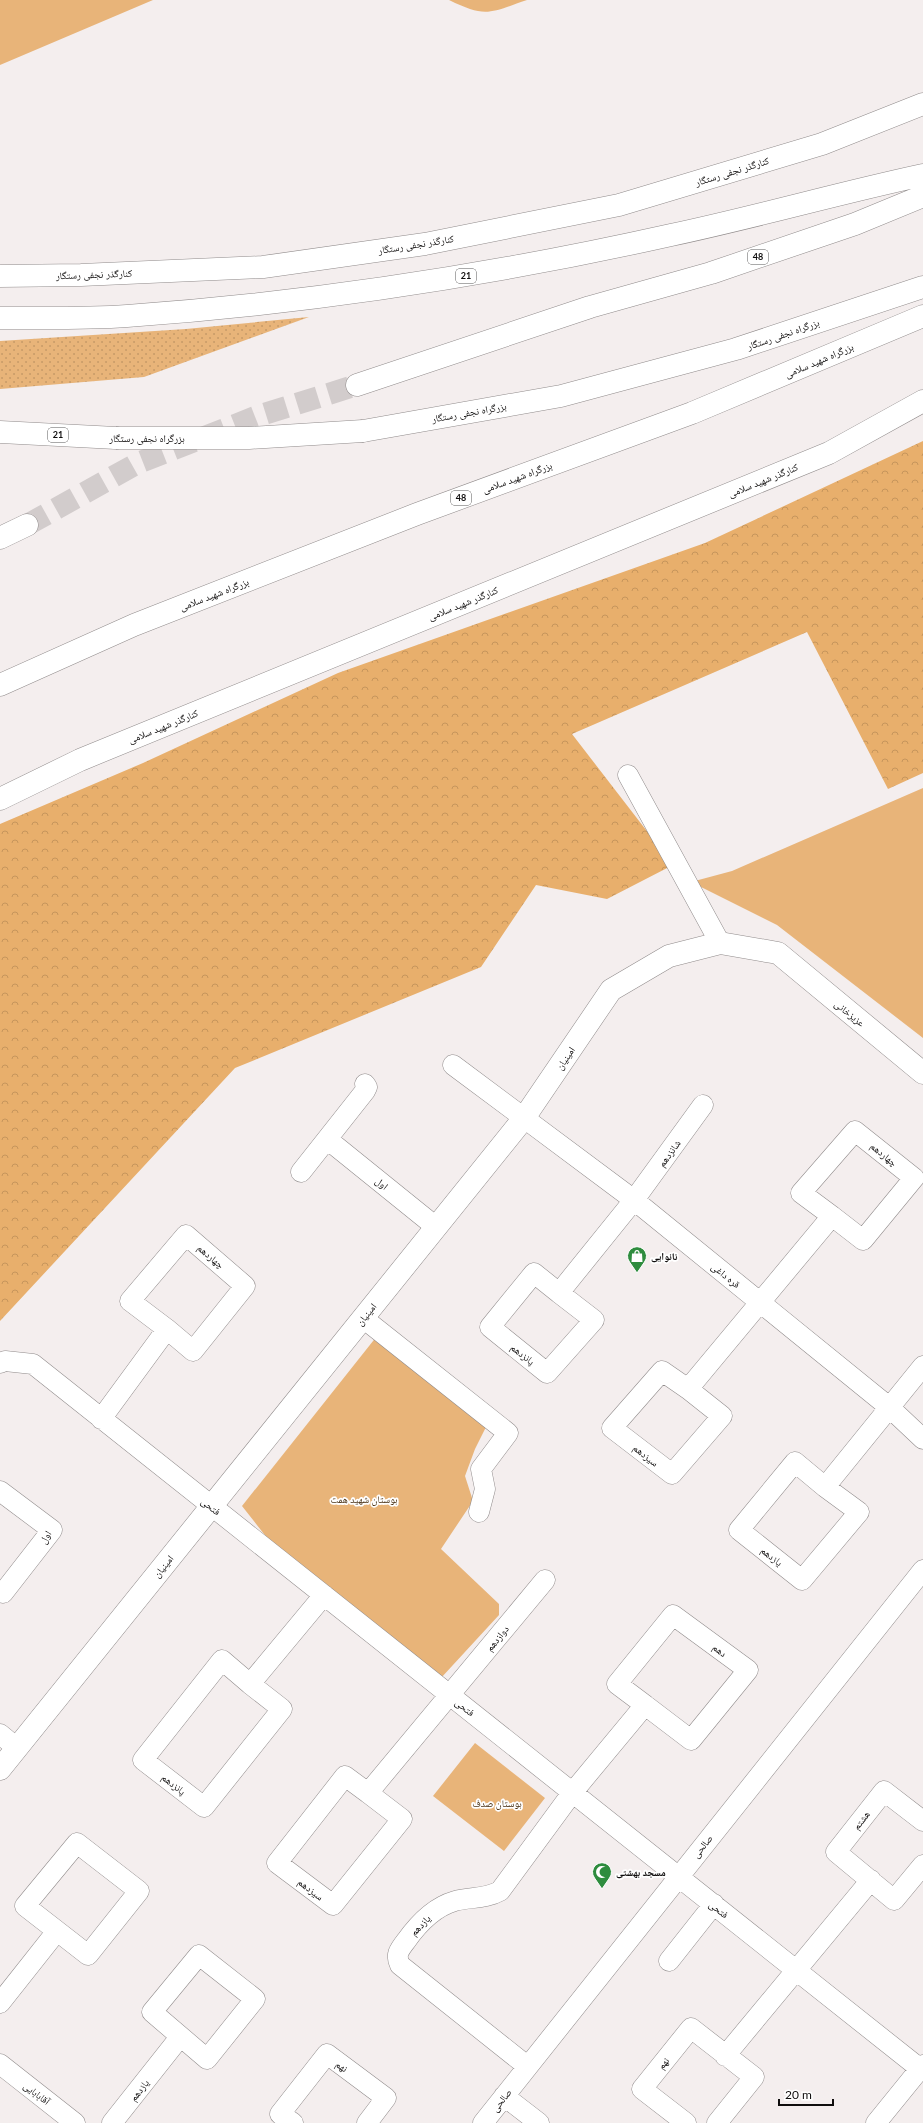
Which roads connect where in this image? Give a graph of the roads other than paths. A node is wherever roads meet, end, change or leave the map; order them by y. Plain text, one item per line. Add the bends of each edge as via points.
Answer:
1 (923, 104) edge
2 (923, 175) edge
3 (923, 196) edge
4 (0, 276) edge
5 (923, 287) edge
6 (923, 316) edge
7 (0, 318) edge
8 (357, 385) tunnel mouth
9 (923, 401) edge
10 (0, 432) edge
11 (27, 525) tunnel mouth
12 (0, 538) edge
13 (0, 685) edge
14 (628, 775) dead end
15 (0, 799) edge
16 (720, 943) junction
17 (778, 953) joint
18 (453, 1065) dead end
19 (923, 1073) edge
20 (365, 1084) dead end
21 (703, 1105) dead end
22 (524, 1118) junction
23 (327, 1139) junction
24 (301, 1172) dead end
25 (634, 1200) junction
26 (832, 1216) junction
27 (436, 1227) junction
28 (559, 1293) junction
29 (760, 1303) junction
30 (363, 1318) junction
31 (167, 1329) junction
32 (0, 1363) edge
33 (923, 1366) edge
34 (688, 1389) junction
35 (889, 1407) junction
36 (101, 1419) junction
37 (923, 1439) edge
38 (825, 1487) junction
39 (0, 1491) edge
40 (211, 1506) junction
41 (479, 1512) dead end
42 (923, 1570) edge
43 (545, 1580) dead end
44 (0, 1591) edge
45 (324, 1595) junction
46 (250, 1684) junction
47 (450, 1696) junction
48 (645, 1705) junction
49 (0, 1734) edge
50 (17, 1748) junction
51 (0, 1769) edge
52 (368, 1793) junction
53 (572, 1793) junction
54 (923, 1821) edge
55 (923, 1865) edge
56 (678, 1876) junction
57 (871, 1880) junction
58 (714, 1904) junction
59 (57, 1931) junction
60 (669, 1961) dead end
61 (796, 1970) junction
62 (0, 2003) edge
63 (180, 2037) junction
64 (725, 2056) junction
65 (0, 2064) edge
66 (527, 2066) junction
67 (922, 2068) edge
68 (504, 2096) junction
69 (75, 2123) edge
70 (112, 2123) edge
71 (293, 2123) edge
72 (367, 2123) edge
73 (483, 2123) edge
74 (539, 2123) edge
75 (686, 2123) edge
76 (717, 2123) edge
77 (876, 2123) edge

1 - 4 main road, کنارگذر نجفی رستگار via 822,144 619,205 425,244 263,267
2 - 7 main road, 21 via 672,235 457,277 295,300 125,316
3 - 8 main road, 48 via 855,224 711,274 590,307
5 - 10 main road, بزرگراه نجفی رستگار / 21, bridge via 736,349 561,396 363,431 249,438 116,438
6 - 13 main road, بزرگراه شهید سلامی / 48 via 692,413 417,514 134,625
9 - 15 main road, کنارگذر شهید سلامی via 829,452 80,760
11 - 12 main road
14 - 16 street
16 - 17 main road, امینیان
16 - 22 main road, امینیان via 669,956 611,990
17 - 19 main road, عزیزخانی
18 - 22 street, قره داغی
20 - 23 street via 365,1091
21 - 25 street, شانزدهم
22 - 25 street, قره داغی
22 - 27 main road, امینیان
23 - 24 street
23 - 27 street, اول
25 - 28 street
25 - 29 street, قره داغی
26 - 26 street, چهاردهم via 801,1193 855,1131 914,1178 863,1240
26 - 29 street
27 - 30 main road, امینیان
28 - 28 street, پانزدهم via 594,1320 547,1372 490,1327 534,1272
29 - 34 street
29 - 35 street, قره داغی
30 - 40 main road, امینیان
30 - 41 street via 508,1433 481,1469 485,1489
31 - 31 street, چهاردهم via 193,1351 246,1286 186,1235 130,1301
31 - 36 street
32 - 36 street, فتحی via 5,1361 33,1364
33 - 35 street
34 - 34 street, سیزدهم via 722,1416 672,1474 612,1428 662,1370
35 - 37 street, قره داغی
35 - 38 street
36 - 40 street, فتحی
38 - 38 street, یازدهم via 859,1512 802,1580 739,1530 796,1462
39 - 44 street, اول via 52,1530 3,1593
40 - 45 street, فتحی
40 - 50 main road, امینیان
42 - 56 street, صالحی
43 - 47 street, دوازدهم
45 - 46 street
45 - 47 street, فتحی
46 - 46 street, پانزدهم via 282,1709 204,1807 143,1760 222,1660
47 - 52 street
47 - 53 street, فتحی
48 - 48 street, دهم via 690,1740 748,1670 674,1615 617,1684
48 - 53 street
49 - 50 street
50 - 51 main road, امینیان
52 - 52 street, سیزدهم via 402,1819 333,1906 277,1863 345,1776
53 - 56 street, فتحی
53 - 66 street, یازدهم via 500,1891 492,1895 455,1901 441,1907 415,1929 398,1951 396,1958 400,1965
54 - 57 street, هشتم via 884,1791 836,1852
55 - 57 street, هشتم via 894,1900
56 - 58 street, فتحی
56 - 66 street, صالحی
57 - 61 street
58 - 60 street
58 - 61 street, فتحی
59 - 59 street via 25,1906 77,1843 139,1891 88,1956
59 - 62 street
61 - 64 street
61 - 67 street, فتحی
63 - 63 street via 152,2012 199,1955 255,1999 207,2058
63 - 70 street, یازدهم
64 - 75 street, نهم via 691,2028 642,2089
64 - 76 street, نهم via 754,2077
65 - 69 street, آقابابایی
66 - 68 street, صالحی
67 - 77 street
68 - 73 street, صالحی
68 - 74 street
71 - 72 street, نهم via 280,2114 327,2054 386,2098

